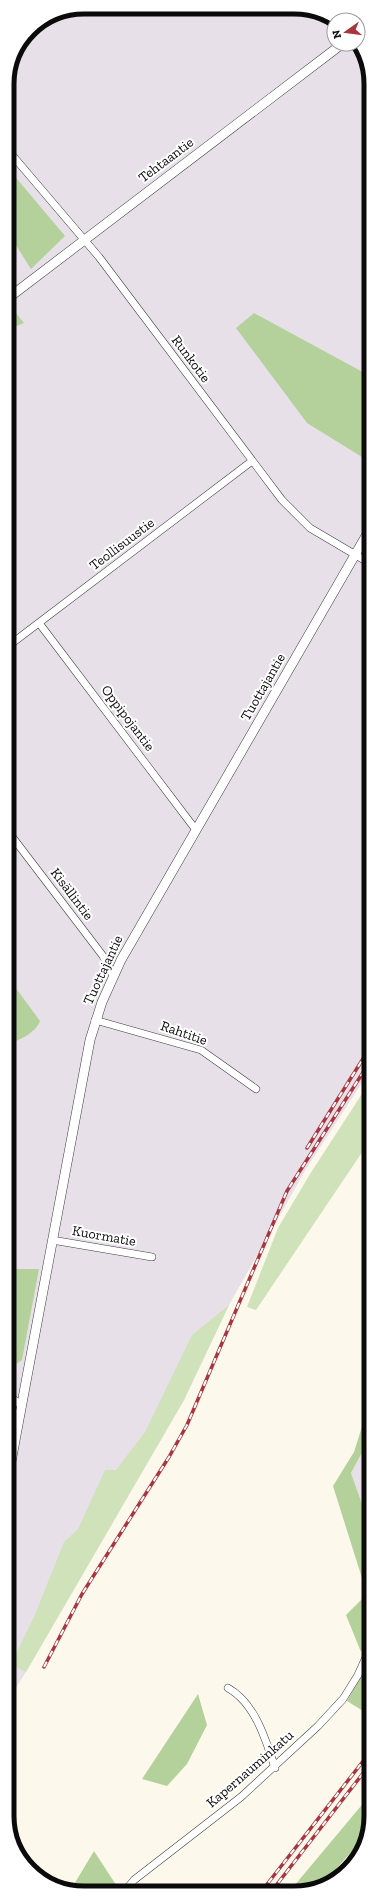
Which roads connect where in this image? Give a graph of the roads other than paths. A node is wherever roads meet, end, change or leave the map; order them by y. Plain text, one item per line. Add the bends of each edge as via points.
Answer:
1 (332, 52) edge
2 (14, 157) edge
3 (85, 240) junction
4 (14, 294) edge
5 (252, 461) junction
6 (364, 540) edge
7 (356, 555) junction
8 (364, 560) edge
9 (39, 623) junction
10 (14, 642) edge
11 (196, 830) junction
12 (14, 839) edge
13 (113, 974) junction
14 (95, 1020) junction
15 (256, 1089) dead end
16 (52, 1240) junction
17 (152, 1257) dead end
18 (14, 1399) edge
19 (22, 1406) junction
20 (14, 1447) edge
21 (364, 1662) edge
22 (228, 1688) dead end
23 (275, 1768) junction
24 (129, 1886) edge

1 - 3 street, Tehtaantie
2 - 3 street, Runkotie
3 - 4 street, Tehtaantie
3 - 5 street, Runkotie
5 - 7 street, Runkotie via 294,514 310,528
5 - 9 street, Teollisuustie
6 - 7 street, Tuottajantie
7 - 8 street, Runkotie
7 - 11 street, Tuottajantie
9 - 10 street, Teollisuustie
9 - 11 street, Oppipojantie
11 - 13 street, Tuottajantie
12 - 13 street, Kisällintie via 103,956
13 - 14 street, Tuottajantie
14 - 15 street, Rahtitie via 201,1050
14 - 16 street, Tuottajantie
16 - 17 street, Kuormatie
16 - 19 street, Tuottajantie
18 - 19 street
19 - 20 street, Tuottajantie
21 - 23 street, Kapernauminkatu via 344,1699
22 - 23 street via 248,1705
23 - 24 street, Kapernauminkatu

